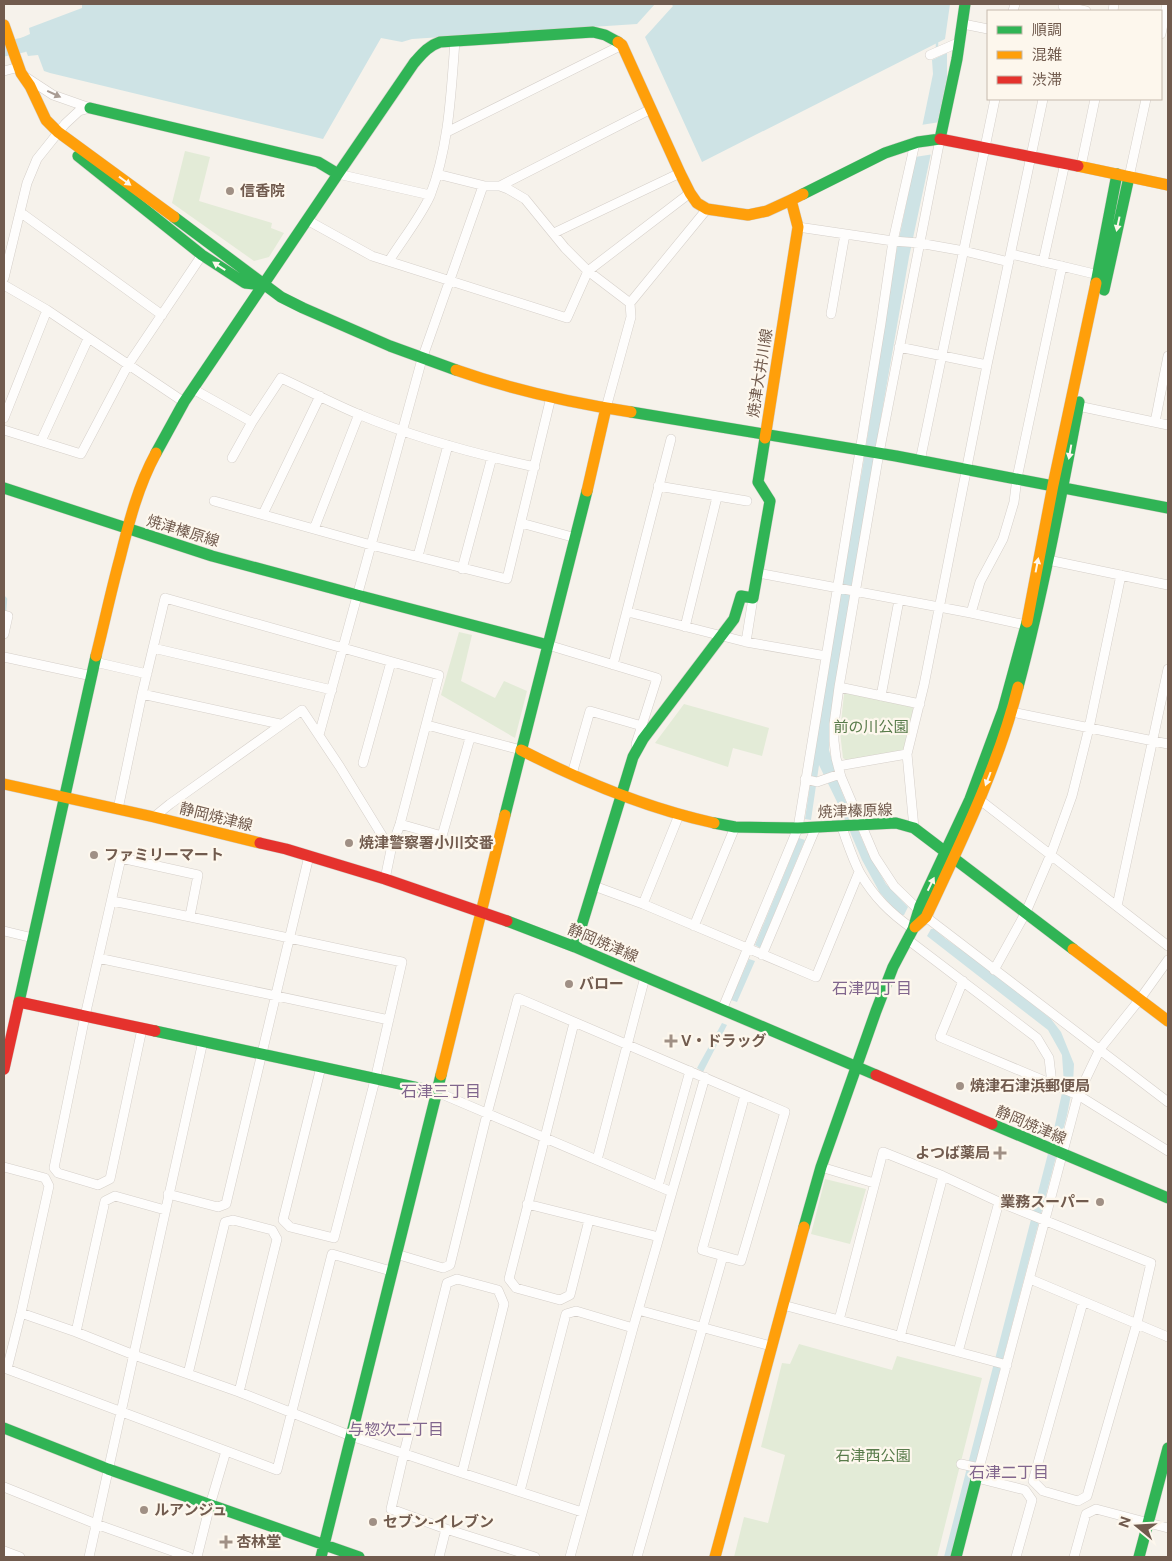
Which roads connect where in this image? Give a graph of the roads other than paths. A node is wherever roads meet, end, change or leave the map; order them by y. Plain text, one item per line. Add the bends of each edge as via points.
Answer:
1 (965, 4) edge
2 (1168, 4) edge
3 (1062, 7) edge
4 (1080, 10) edge
5 (963, 24) junction
6 (1163, 28) edge
7 (987, 29) edge
8 (5, 30) edge
9 (456, 41) junction
10 (960, 42) junction
11 (622, 45) junction
12 (930, 55) dead end
13 (19, 67) junction
14 (4, 71) edge
15 (995, 100) edge
16 (1043, 100) edge
17 (1095, 100) edge
18 (1146, 100) edge
19 (90, 108) junction
20 (651, 110) junction
21 (447, 132) junction
22 (56, 134) junction
23 (938, 139) junction
24 (916, 142) junction
25 (985, 147) junction
26 (1032, 156) junction
27 (1065, 163) junction
28 (1081, 166) junction
29 (680, 173) junction
30 (338, 174) junction
31 (437, 174) junction
32 (1123, 176) junction
33 (1168, 185) edge
34 (483, 186) junction
35 (500, 186) junction
36 (690, 193) junction
37 (430, 195) junction
38 (790, 200) junction
39 (707, 209) junction
40 (20, 212) junction
41 (308, 220) junction
42 (798, 227) junction
43 (554, 234) junction
44 (844, 234) junction
45 (893, 241) junction
46 (919, 243) junction
47 (964, 251) junction
48 (202, 255) junction
49 (1010, 258) junction
50 (389, 261) junction
51 (1043, 262) junction
52 (1062, 266) junction
53 (588, 270) junction
54 (1102, 276) junction
55 (4, 278) edge
56 (449, 280) junction
57 (4, 285) edge
58 (262, 286) junction
59 (630, 303) junction
60 (47, 310) junction
61 (831, 314) dead end
62 (162, 315) junction
63 (88, 338) junction
64 (899, 347) junction
65 (942, 356) junction
66 (1168, 356) edge
67 (422, 359) junction
68 (987, 364) junction
69 (128, 365) junction
70 (193, 389) junction
71 (320, 396) junction
72 (551, 397) junction
73 (184, 402) junction
74 (1078, 406) junction
75 (606, 408) junction
76 (359, 414) junction
77 (4, 418) edge
78 (252, 422) junction
79 (1156, 422) junction
80 (1168, 425) edge
81 (4, 430) edge
82 (402, 430) junction
83 (765, 434) junction
84 (671, 439) dead end
85 (40, 441) junction
86 (448, 445) junction
87 (859, 450) junction
88 (879, 453) junction
89 (492, 457) junction
90 (232, 458) dead end
91 (920, 461) junction
92 (535, 467) junction
93 (966, 470) junction
94 (1017, 478) junction
95 (658, 486) junction
96 (1058, 486) junction
97 (4, 488) edge
98 (717, 496) junction
99 (214, 501) dead end
100 (747, 501) dead end
101 (1168, 508) edge
102 (263, 514) junction
103 (522, 523) junction
104 (127, 529) junction
105 (314, 529) junction
106 (576, 538) junction
107 (371, 545) junction
108 (418, 556) junction
109 (1048, 560) junction
110 (462, 569) junction
111 (758, 573) junction
112 (1121, 575) junction
113 (1168, 585) edge
114 (837, 587) junction
115 (856, 591) junction
116 (357, 595) junction
117 (754, 598) junction
118 (899, 600) junction
119 (938, 607) junction
120 (628, 612) junction
121 (971, 613) junction
122 (5, 615) edge
123 (685, 626) junction
124 (1030, 626) junction
125 (4, 634) edge
126 (722, 636) junction
127 (746, 642) junction
128 (548, 646) junction
129 (343, 647) junction
130 (153, 648) junction
131 (826, 656) junction
132 (4, 658) edge
133 (95, 662) junction
134 (391, 662) junction
135 (613, 666) junction
136 (1168, 669) edge
137 (147, 674) junction
138 (92, 676) junction
139 (839, 687) junction
140 (332, 690) junction
141 (142, 694) junction
142 (881, 696) junction
143 (920, 704) junction
144 (1007, 711) junction
145 (280, 724) junction
146 (427, 725) junction
147 (642, 726) junction
148 (1089, 728) junction
149 (319, 735) junction
150 (470, 738) junction
151 (1153, 741) junction
152 (1168, 744) edge
153 (521, 750) junction
154 (907, 754) junction
155 (633, 757) junction
156 (363, 763) dead end
157 (839, 772) junction
158 (572, 774) junction
159 (806, 780) junction
160 (4, 784) edge
161 (621, 796) junction
162 (64, 797) junction
163 (980, 800) junction
164 (118, 809) junction
165 (679, 815) junction
166 (154, 817) junction
167 (400, 824) junction
168 (860, 824) junction
169 (842, 825) junction
170 (735, 827) junction
171 (806, 827) junction
172 (914, 828) junction
173 (391, 850) junction
174 (950, 854) junction
175 (1051, 854) junction
176 (308, 856) junction
177 (859, 872) junction
178 (385, 879) junction
179 (594, 886) junction
180 (112, 901) junction
181 (643, 904) junction
182 (1117, 906) junction
183 (481, 911) junction
184 (1026, 912) junction
185 (922, 913) junction
186 (190, 916) junction
187 (694, 926) junction
188 (4, 931) edge
189 (910, 934) junction
190 (33, 938) junction
191 (288, 939) junction
192 (1168, 946) edge
193 (575, 947) junction
194 (748, 949) junction
195 (762, 955) junction
196 (98, 958) junction
197 (1168, 960) edge
198 (994, 970) junction
199 (645, 977) junction
200 (964, 981) junction
201 (275, 997) junction
202 (1140, 999) junction
203 (19, 1002) junction
204 (722, 1010) junction
205 (85, 1016) junction
206 (389, 1020) junction
207 (1168, 1021) edge
208 (574, 1022) junction
209 (142, 1029) junction
210 (203, 1041) junction
211 (627, 1044) junction
212 (1100, 1049) junction
213 (262, 1054) junction
214 (320, 1067) junction
215 (857, 1067) junction
216 (4, 1069) edge
217 (690, 1071) junction
218 (705, 1077) junction
219 (375, 1080) junction
220 (1052, 1084) junction
221 (437, 1092) junction
222 (1076, 1094) junction
223 (745, 1095) junction
224 (1168, 1102) edge
225 (487, 1114) junction
226 (544, 1138) junction
227 (1168, 1151) edge
228 (1061, 1154) junction
229 (597, 1160) junction
230 (4, 1167) edge
231 (821, 1168) junction
232 (943, 1176) junction
233 (874, 1183) junction
234 (658, 1186) junction
235 (672, 1192) junction
236 (168, 1194) junction
237 (1168, 1198) edge
238 (999, 1202) junction
239 (527, 1204) junction
240 (165, 1210) junction
241 (1044, 1219) junction
242 (589, 1220) junction
243 (659, 1237) junction
244 (396, 1254) junction
245 (723, 1256) junction
246 (391, 1271) junction
247 (1030, 1279) junction
248 (1083, 1302) junction
249 (783, 1304) junction
250 (638, 1310) junction
251 (21, 1313) junction
252 (839, 1320) junction
253 (1136, 1323) junction
254 (633, 1328) junction
255 (703, 1328) junction
256 (76, 1332) junction
257 (900, 1337) junction
258 (1168, 1337) edge
259 (771, 1346) junction
260 (958, 1352) junction
261 (134, 1354) junction
262 (1005, 1364) junction
263 (188, 1374) junction
264 (239, 1392) junction
265 (120, 1411) junction
266 (291, 1412) junction
267 (4, 1428) edge
268 (351, 1436) junction
269 (1168, 1448) edge
270 (226, 1451) junction
271 (404, 1453) junction
272 (961, 1464) dead end
273 (108, 1468) junction
274 (462, 1473) junction
275 (978, 1473) junction
276 (4, 1487) edge
277 (520, 1491) junction
278 (210, 1505) junction
279 (582, 1512) junction
280 (1148, 1523) junction
281 (96, 1524) junction
282 (1168, 1528) edge
283 (446, 1529) junction
284 (324, 1545) junction
285 (4, 1551) edge
286 (20, 1557) edge
287 (89, 1557) edge
288 (189, 1557) edge
289 (197, 1557) edge
290 (321, 1557) edge
291 (358, 1557) edge
292 (439, 1557) edge
293 (535, 1557) edge
294 (570, 1557) edge
295 (637, 1557) edge
296 (715, 1557) edge
297 (956, 1557) edge
298 (1016, 1557) edge
299 (1074, 1557) edge
300 (1139, 1557) edge

1 - 5 street
2 - 6 street
3 - 4 street
5 - 7 street
5 - 10 street
8 - 13 street
9 - 11 street via 594,32 606,34
9 - 21 street
9 - 30 street via 433,44 423,52
10 - 12 street
10 - 23 street
11 - 20 street
11 - 21 street
13 - 14 street
13 -> 19 street via 36,85 53,95
13 - 22 street via 23,91 34,114 43,126
15 - 25 street
16 - 26 street
17 - 28 street
18 - 32 street
19 - 22 street via 79,111
19 - 30 street via 318,162
20 - 29 street
20 - 35 street
21 - 31 street
22 - 40 street via 37,159 26,182
22 - 48 street
22 -> 58 street via 251,274
23 - 24 street
23 - 25 street
23 - 46 street
24 - 38 street via 885,153
24 - 45 street
25 - 26 street
25 - 47 street
26 - 27 street
26 - 49 street
27 - 28 street
27 - 51 street
28 - 32 street
29 - 36 street
29 - 43 street
30 - 37 street
30 - 41 street
31 - 34 street
31 - 37 street
32 - 33 street
32 - 54 street
34 - 35 street
34 - 56 street
35 - 43 street via 525,199
36 - 39 street
36 - 53 street
37 - 50 street
38 - 39 street via 748,215
38 - 42 street, 焼津大井川線
39 - 59 street
40 - 55 street
40 - 62 street
41 - 50 street via 372,256
41 - 58 street
42 - 44 street
42 - 83 street, 焼津大井川線
43 - 53 street
44 - 45 street
44 - 61 street
45 - 46 street
45 - 87 street
46 - 47 street
46 - 64 street
47 - 49 street
47 - 65 street
58 -> 48 street via 245,283
48 - 62 street
49 - 51 street
49 - 68 street
50 - 56 street
51 - 52 street
52 - 54 street
52 - 94 street
53 - 56 street via 568,318
53 - 59 street
54 - 74 street
54 - 96 street
56 - 67 street
57 - 60 street
58 - 67 street via 343,326
58 - 70 street
59 - 75 street via 631,317
60 - 63 street
60 - 77 street
62 - 69 street
63 - 69 street
63 - 85 street
64 - 65 street
64 - 88 street
65 - 68 street
65 - 91 street
66 - 79 street
67 - 72 street
67 - 82 street
68 - 93 street
69 - 73 street
69 - 85 street via 81,454
70 - 73 street
70 - 78 street
71 - 76 street
71 - 78 street via 281,378
71 - 102 street
72 - 75 street
72 - 92 street
73 - 104 street via 150,466
74 - 79 street
74 -> 96 street
75 - 83 street
75 - 106 street
76 - 82 street
76 - 105 street
78 - 90 street
79 - 80 street
81 - 85 street
82 - 86 street
82 - 107 street
83 - 87 street
83 - 111 street, 焼津大井川線 via 758,482 770,501
84 - 95 street
86 - 89 street
86 - 108 street
87 - 88 street
87 - 114 street
88 - 91 street
88 - 115 street
89 - 92 street
89 - 110 street
91 - 93 street
92 - 103 street
93 - 94 street
93 - 119 street
94 - 96 street
94 - 121 street via 1014,502 1002,539 980,582
95 - 98 street
95 - 120 street
96 - 101 street
96 - 109 street
124 -> 96 street
97 - 104 street, 焼津榛原線
98 - 100 street
98 - 123 street
99 - 102 street
102 - 105 street
103 - 106 street
103 - 110 street via 507,579
104 - 116 street, 焼津榛原線 via 212,556
104 - 133 street
105 - 107 street
106 - 128 street
107 - 108 street
107 - 116 street
108 - 110 street
109 - 112 street
109 - 124 street
111 - 114 street
111 - 117 street, 焼津大井川線
112 - 113 street
112 - 148 street
114 - 115 street
114 - 131 street
115 - 118 street
115 - 139 street
116 - 128 street, 焼津榛原線
116 - 129 street
117 - 126 street via 741,596 734,619
117 - 127 street
118 - 119 street
118 - 142 street
119 - 121 street
119 - 143 street
120 - 123 street
120 - 135 street
121 - 124 street
122 - 125 street via 8,616
123 - 126 street
124 - 144 street
126 - 127 street
126 - 155 street via 643,739
127 - 131 street
128 - 135 street
128 - 153 street
129 - 130 street via 165,598
129 - 134 street
129 - 140 street
130 - 137 street
130 - 140 street
131 - 159 street
132 - 138 street
133 - 137 street
133 - 138 street
134 - 146 street via 439,675
134 - 156 street
135 - 147 street via 657,678
136 - 151 street
137 - 141 street
138 - 162 street
139 - 142 street
139 - 157 street via 834,724
140 - 149 street
141 - 145 street
141 - 164 street
142 - 143 street
143 - 154 street
144 - 148 street
144 -> 163 street
144 - 174 street
145 - 149 street via 302,710
145 - 166 street
146 - 150 street
146 - 167 street
147 - 155 street
147 - 158 street via 590,711
148 - 151 street
148 - 175 street via 1072,796
149 - 173 street
150 - 153 street
150 - 167 street via 442,836
151 - 152 street
151 - 182 street
153 - 158 street, 焼津榛原線
153 - 183 street
154 - 157 street
154 - 172 street
155 - 161 street
157 - 159 street via 820,781
157 - 168 street
158 - 161 street, 焼津榛原線
159 - 171 street
160 - 162 street, 静岡焼津線
161 - 165 street, 焼津榛原線
161 - 179 street
162 - 164 street, 静岡焼津線
162 - 190 street
163 - 174 street
163 - 175 street
164 - 166 street, 静岡焼津線
165 - 170 street, 焼津榛原線
165 - 181 street
166 - 176 street, 静岡焼津線
167 - 173 street
168 - 169 street, 焼津榛原線
168 - 172 street, 焼津榛原線 via 896,823
168 - 185 street via 875,857 894,886
169 - 171 street, 焼津榛原線
169 - 177 street
170 - 171 street, 焼津榛原線
170 - 187 street
171 - 194 street
171 - 195 street
172 - 174 street, 焼津榛原線
173 - 178 street
174 - 184 street, 焼津榛原線
174 - 185 street
175 - 182 street
175 - 184 street
176 - 178 street, 静岡焼津線
176 - 191 street
177 - 189 street
177 - 195 street via 816,977
178 - 183 street, 静岡焼津線
179 - 181 street
179 - 193 street
180 - 186 street
180 - 186 street via 121,858 198,876
180 - 196 street
181 - 187 street
182 - 192 street
183 - 193 street, 静岡焼津線
183 - 221 street
184 - 198 street
184 - 202 street, 焼津榛原線
185 - 189 street
185 - 198 street
186 - 191 street
187 - 194 street
188 - 190 street
189 - 200 street
189 - 215 street via 893,968
190 - 203 street
191 - 201 street
191 - 206 street via 402,962
193 - 199 street, 静岡焼津線
194 - 195 street
194 - 204 street
196 - 201 street
196 - 205 street
197 - 202 street
198 - 212 street
199 - 204 street, 静岡焼津線
199 - 211 street
200 - 220 street via 1037,1038 1049,1058
200 - 220 street via 940,1037
201 - 206 street
201 - 213 street
202 - 207 street, 焼津榛原線
202 - 212 street
203 - 205 street
203 - 216 street
204 - 215 street, 静岡焼津線
205 - 209 street
205 - 209 street via 54,1168 58,1173 98,1185 110,1179
206 - 219 street
208 - 211 street
208 - 225 street via 518,998
208 - 226 street
209 - 210 street
210 - 213 street
210 - 236 street
211 - 217 street
211 - 229 street
212 - 222 street
212 - 224 street
213 - 214 street
213 - 236 street via 226,1204 218,1206
214 - 219 street
214 - 219 street via 283,1220 290,1227 334,1238
215 - 228 street, 静岡焼津線
215 - 231 street
217 - 218 street
217 - 234 street
218 - 223 street
218 - 235 street
219 - 221 street
220 - 222 street
221 - 225 street
221 - 244 street
222 - 227 street
222 - 228 street
223 - 245 street via 702,1250
223 - 245 street via 786,1112 741,1261
225 - 226 street
225 - 244 street via 450,1265 443,1268
226 - 229 street
226 - 239 street
228 - 237 street, 静岡焼津線
228 - 241 street
229 - 234 street
230 - 251 street via 45,1178 49,1186
231 - 233 street
231 - 249 street
232 - 233 street via 883,1152
232 - 238 street
232 - 257 street
233 - 252 street
234 - 235 street
235 - 243 street
236 - 240 street
238 - 241 street
238 - 260 street
239 - 242 street
239 - 242 street via 509,1279 516,1288 560,1300 570,1295
240 - 256 street via 115,1196 105,1200
240 - 261 street
241 - 247 street
241 - 253 street via 1151,1263
242 - 243 street
243 - 250 street
244 - 246 street
245 - 255 street
246 - 266 street via 332,1254
246 - 268 street
247 - 248 street
247 - 262 street
248 - 253 street
248 - 253 street via 1033,1481 1043,1491 1078,1501 1087,1496
249 - 252 street
249 - 259 street
250 - 254 street
250 - 255 street
251 - 256 street
251 - 265 street via 7,1369
252 - 257 street
253 - 258 street
254 - 277 street via 576,1311 566,1314
254 - 279 street
255 - 259 street
255 - 295 street
256 - 261 street
257 - 260 street
259 - 296 street
260 - 262 street
261 - 263 street
261 - 265 street
262 - 275 street
263 - 264 street
263 - 264 street via 225,1222 234,1220 272,1230 277,1239
264 - 266 street
265 - 270 street
265 - 273 street
266 - 268 street
266 - 270 street via 277,1470
267 - 273 street
268 - 271 street
268 - 284 street
269 - 280 street
270 - 278 street
271 - 274 street
271 - 274 street via 447,1283 456,1279 498,1290 504,1304
271 - 283 street via 391,1510
272 - 275 street
273 - 278 street
273 - 281 street
274 - 277 street
275 - 297 street
275 - 298 street via 1025,1490 1032,1500
276 - 281 street
277 - 279 street
278 - 284 street
278 - 289 street
279 - 294 street
280 - 282 street
280 - 299 street via 1096,1509 1086,1514
280 - 300 street
281 - 287 street
281 - 288 street
283 - 292 street
283 - 293 street
284 - 290 street
284 - 291 street
285 - 286 street

